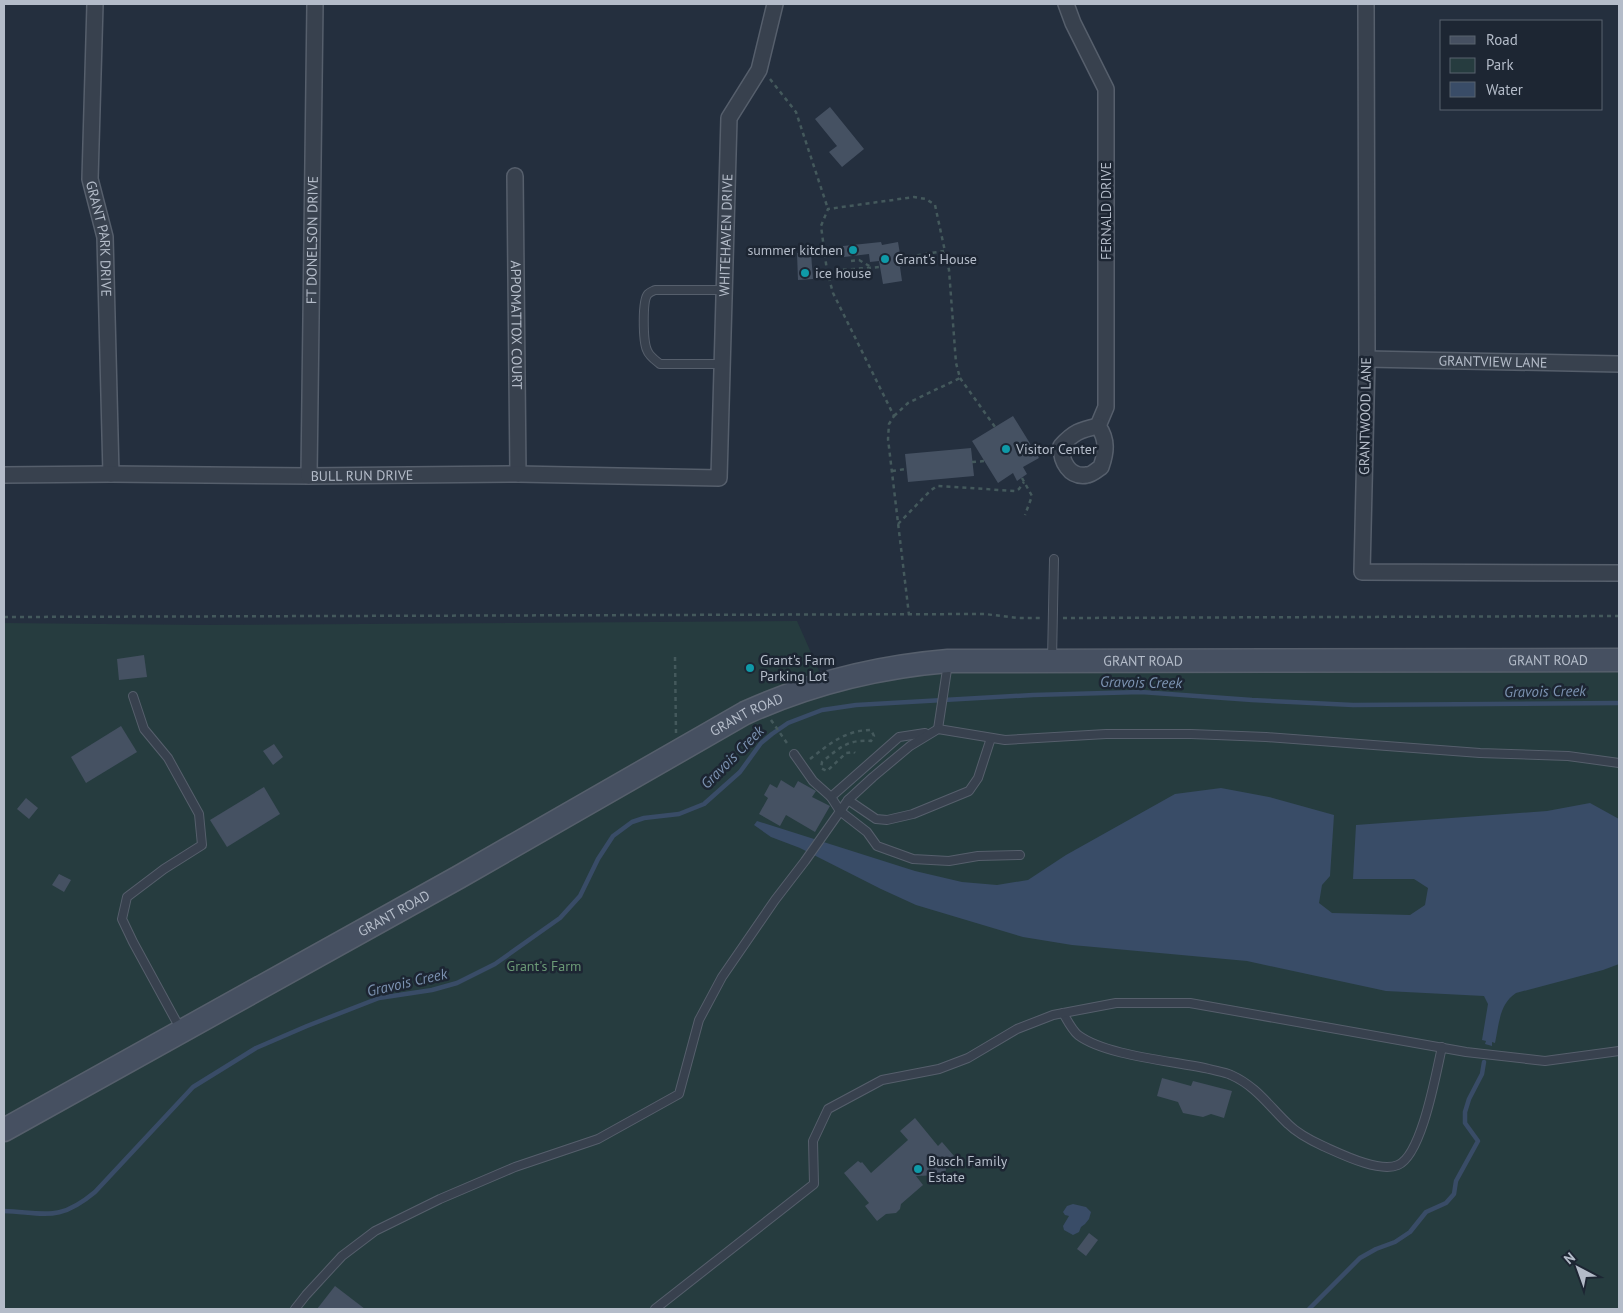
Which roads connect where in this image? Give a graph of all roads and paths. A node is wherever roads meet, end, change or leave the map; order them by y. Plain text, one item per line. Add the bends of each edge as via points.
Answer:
1 (95, 4) edge
2 (316, 4) edge
3 (775, 4) edge
4 (1066, 4) edge
5 (1366, 4) edge
6 (759, 70) junction
7 (515, 176) dead end
8 (828, 209) junction
9 (944, 251) junction
10 (900, 258) dead end
11 (851, 261) dead end
12 (880, 267) dead end
13 (872, 268) junction
14 (827, 272) junction
15 (724, 290) junction
16 (1367, 359) junction
17 (722, 364) junction
18 (1619, 364) edge
19 (960, 378) junction
20 (894, 416) junction
21 (1098, 426) dead end
22 (995, 427) dead end
23 (984, 461) dead end
24 (972, 462) dead end
25 (906, 469) dead end
26 (892, 471) junction
27 (111, 474) junction
28 (518, 474) junction
29 (4, 475) edge
30 (309, 476) junction
31 (719, 478) joint
32 (1022, 478) dead end
33 (1024, 482) junction
34 (1025, 515) dead end
35 (898, 524) junction
36 (1054, 559) dead end
37 (1619, 573) edge
38 (909, 615) junction
39 (1619, 616) edge
40 (4, 617) edge
41 (1045, 618) dead end
42 (1066, 618) dead end
43 (676, 657) dead end
44 (1619, 660) edge
45 (948, 661) junction
46 (1052, 662) junction
47 (133, 696) dead end
48 (768, 717) dead end
49 (938, 729) junction
50 (684, 732) dead end
51 (930, 733) junction
52 (992, 738) junction
53 (855, 753) dead end
54 (794, 754) joint
55 (1619, 763) edge
56 (803, 765) junction
57 (831, 797) junction
58 (848, 800) junction
59 (840, 811) junction
60 (1020, 855) dead end
61 (1063, 1013) junction
62 (182, 1031) junction
63 (1442, 1047) junction
64 (1619, 1051) edge
65 (4, 1130) edge
66 (295, 1309) edge
67 (655, 1309) edge

1 - 27 street, GRANT PARK DRIVE via 90,179 105,237
2 - 30 street, FT DONELSON DRIVE
3 - 6 street, WHITEHAVEN DRIVE
4 - 21 street, FERNALD DRIVE via 1106,88 1106,408
5 - 16 street, GRANTWOOD LANE
6 - 8 path via 773,82 796,112
6 - 15 street, WHITEHAVEN DRIVE via 729,118
7 - 28 street, APPOMATTOX COURT
8 - 9 path via 914,197 926,199 935,205
8 - 14 path via 821,226
9 - 10 path
9 - 19 path via 949,270
11 - 13 path via 859,260
12 - 13 path
13 - 14 path
14 - 20 path via 833,293
15 - 17 street, WHITEHAVEN DRIVE
15 - 17 lane via 655,290 645,300 644,324 646,349 660,364
16 - 18 street, GRANTVIEW LANE
16 - 37 street, GRANTWOOD LANE via 1362,572
17 - 31 street, WHITEHAVEN DRIVE
19 - 20 path via 908,403
19 - 22 path
20 - 26 path via 889,424 888,438
23 - 24 path
25 - 26 path
26 - 35 path
27 - 29 street, BULL RUN DRIVE
27 - 30 street, BULL RUN DRIVE
28 - 30 street, BULL RUN DRIVE
28 - 31 street, BULL RUN DRIVE
32 - 33 path
33 - 34 path via 1032,496
33 - 35 path via 1016,491 937,486
35 - 38 path
36 - 46 lane
38 - 40 path
38 - 41 path via 985,614
39 - 42 path
43 - 50 path via 676,736
44 - 46 street, GRANT ROAD
45 - 46 street, GRANT ROAD
45 - 49 lane
45 - 62 street, GRANT ROAD via 861,673 795,692 744,712 459,877
47 - 62 lane via 144,729 168,758 199,814 202,844 127,897 122,918
48 - 54 path
49 - 51 lane
49 - 52 lane
51 - 57 lane via 899,737
51 - 58 lane via 910,746
52 - 55 lane via 1106,734 1256,736 1480,753 1568,756
52 - 58 lane via 978,778 969,791 913,814 887,820 876,819
53 - 56 path via 846,753 827,771 821,768 822,762 846,744 871,741 874,736 871,730 850,732 834,740
54 - 56 lane
56 - 57 lane
57 - 59 lane
58 - 59 lane
59 - 60 lane via 867,832 877,846 913,859 949,861 978,856
59 - 66 lane via 722,977 700,1020 680,1094 598,1138 514,1167 375,1231 342,1256
61 - 63 lane via 1116,1003 1190,1002
61 - 63 lane via 1077,1034 1093,1043 1230,1074 1260,1094 1304,1136 1337,1152 1386,1168 1399,1165 1410,1156 1418,1140
61 - 67 lane via 1017,1029 968,1058 938,1069 882,1080 828,1109 813,1141 814,1184
62 - 65 street, GRANT ROAD
63 - 64 lane via 1545,1060

